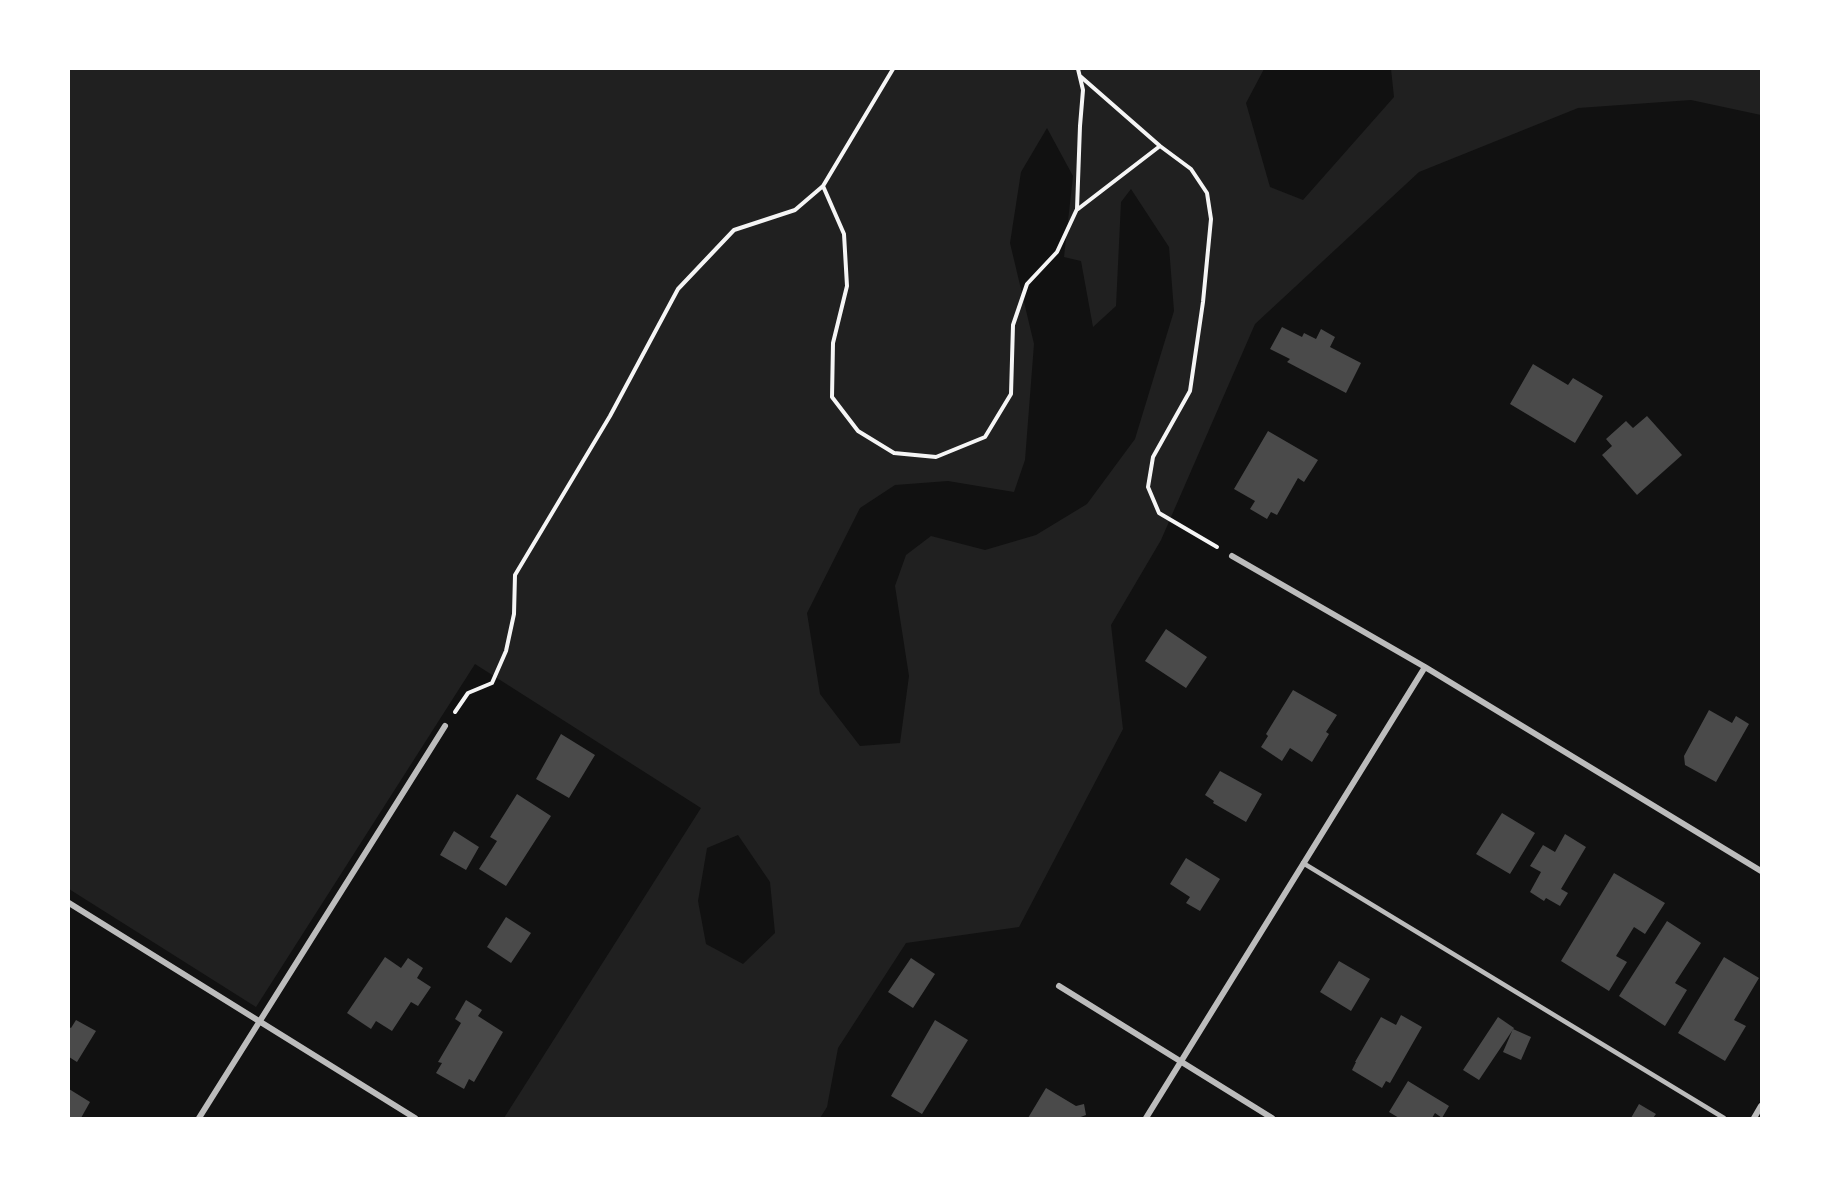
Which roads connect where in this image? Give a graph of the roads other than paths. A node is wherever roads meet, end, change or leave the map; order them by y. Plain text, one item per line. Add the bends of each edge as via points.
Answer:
1 (1232, 556) road end
2 (1425, 667) junction
3 (445, 726) road end
4 (1303, 863) junction
5 (1761, 871) edge
6 (69, 903) edge
7 (1059, 986) dead end
8 (258, 1021) junction
9 (1180, 1062) junction
10 (1761, 1106) edge
11 (199, 1118) edge
12 (415, 1118) edge
13 (1146, 1118) edge
14 (1272, 1118) edge
15 (1724, 1118) edge
16 (1754, 1118) edge

1 - 2 street
2 - 4 street
2 - 5 street
3 - 8 street
4 - 9 street
4 - 15 lane
6 - 8 street
7 - 9 street
8 - 11 street
8 - 12 street
9 - 13 street
9 - 14 street
10 - 16 street

